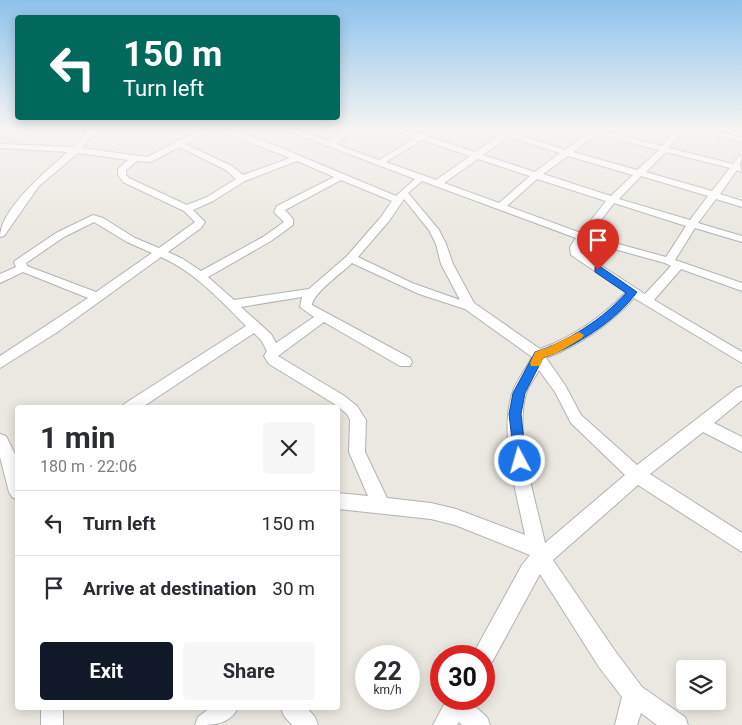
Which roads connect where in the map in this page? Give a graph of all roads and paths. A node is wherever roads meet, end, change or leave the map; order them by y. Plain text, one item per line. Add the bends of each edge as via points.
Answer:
1 (61, 163) edge
2 (129, 163) edge
3 (218, 163) edge
4 (285, 163) edge
5 (309, 163) edge
6 (379, 163) edge
7 (465, 163) edge
8 (495, 163) edge
9 (554, 163) edge
10 (598, 163) edge
11 (650, 163) edge
12 (719, 163) edge
13 (739, 168) edge
14 (639, 173) junction
15 (535, 176) junction
16 (340, 177) junction
17 (422, 178) junction
18 (242, 179) junction
19 (437, 184) junction
20 (715, 196) junction
21 (400, 197) junction
22 (611, 200) junction
23 (742, 204) edge
24 (500, 207) junction
25 (187, 209) junction
26 (692, 224) junction
27 (0, 234) edge
28 (583, 237) junction
29 (742, 239) edge
30 (161, 252) junction
31 (351, 258) junction
32 (674, 263) junction
33 (22, 268) junction
34 (201, 276) junction
35 (0, 279) edge
36 (742, 287) edge
37 (313, 292) junction
38 (632, 292) junction
39 (98, 297) junction
40 (647, 300) junction
41 (230, 304) junction
42 (469, 306) junction
43 (323, 317) junction
44 (254, 327) junction
45 (274, 351) junction
46 (539, 355) junction
47 (742, 358) edge
48 (405, 362) dead end
49 (0, 363) edge
50 (742, 392) edge
51 (133, 405) edge
52 (702, 424) junction
53 (0, 441) edge
54 (742, 445) edge
55 (9, 464) edge
56 (637, 475) junction
57 (15, 483) edge
58 (340, 501) edge
59 (381, 505) junction
60 (742, 543) edge
61 (539, 554) junction
62 (489, 645) edge
63 (634, 695) junction
64 (52, 710) edge
65 (225, 710) edge
66 (294, 710) edge
67 (454, 710) edge
68 (466, 710) edge
69 (52, 725) edge
70 (206, 725) edge
71 (307, 725) edge
72 (444, 725) edge
73 (479, 725) edge
74 (626, 725) edge
75 (677, 725) edge

1 - 27 street via 36,184
2 - 25 street via 122,169 126,180
3 - 18 street
4 - 18 street
5 - 16 street
6 - 17 street
7 - 19 street
8 - 15 street
9 - 15 street
10 - 14 street
11 - 14 street
12 - 13 street
13 - 20 street
14 - 20 street
14 - 22 street
15 - 22 street
15 - 24 street
16 - 21 street
16 - 34 street via 280,208 279,212 289,223
17 - 19 street
17 - 21 street
18 - 25 street
19 - 24 street
20 - 23 street
20 - 26 street
21 - 31 street
21 - 42 street via 420,211 438,237
22 - 26 street
22 - 28 street
24 - 28 street
25 - 30 street via 200,222
26 - 29 street
26 - 32 street
28 - 32 street
28 - 38 street via 575,246 575,253
30 - 33 street via 131,240 93,218 28,256 20,262
30 - 34 street
30 - 39 street
31 - 37 street
31 - 42 street via 415,290
32 - 36 street
32 - 40 street
33 - 35 street
33 - 39 street
34 - 41 street
37 - 41 street
37 - 43 street via 306,300 306,307
38 - 40 street
38 - 46 street via 603,319 570,341
39 - 49 street
40 - 47 street
41 - 44 street
42 - 46 street
43 - 45 street
43 - 48 street
44 - 45 street via 266,337
44 - 51 street
45 - 59 street via 271,356 274,360 352,410 358,420 357,452
46 - 56 street via 576,419
46 - 61 street via 519,393 515,414 520,461
50 - 52 street
52 - 54 street
52 - 56 street
53 - 55 street
55 - 57 street
56 - 60 street
56 - 61 street
58 - 59 street
59 - 61 street via 456,517
61 - 62 street
61 - 63 street
63 - 74 street
63 - 75 street
64 - 69 street
65 - 70 street
66 - 71 street
67 - 72 street
68 - 73 street

